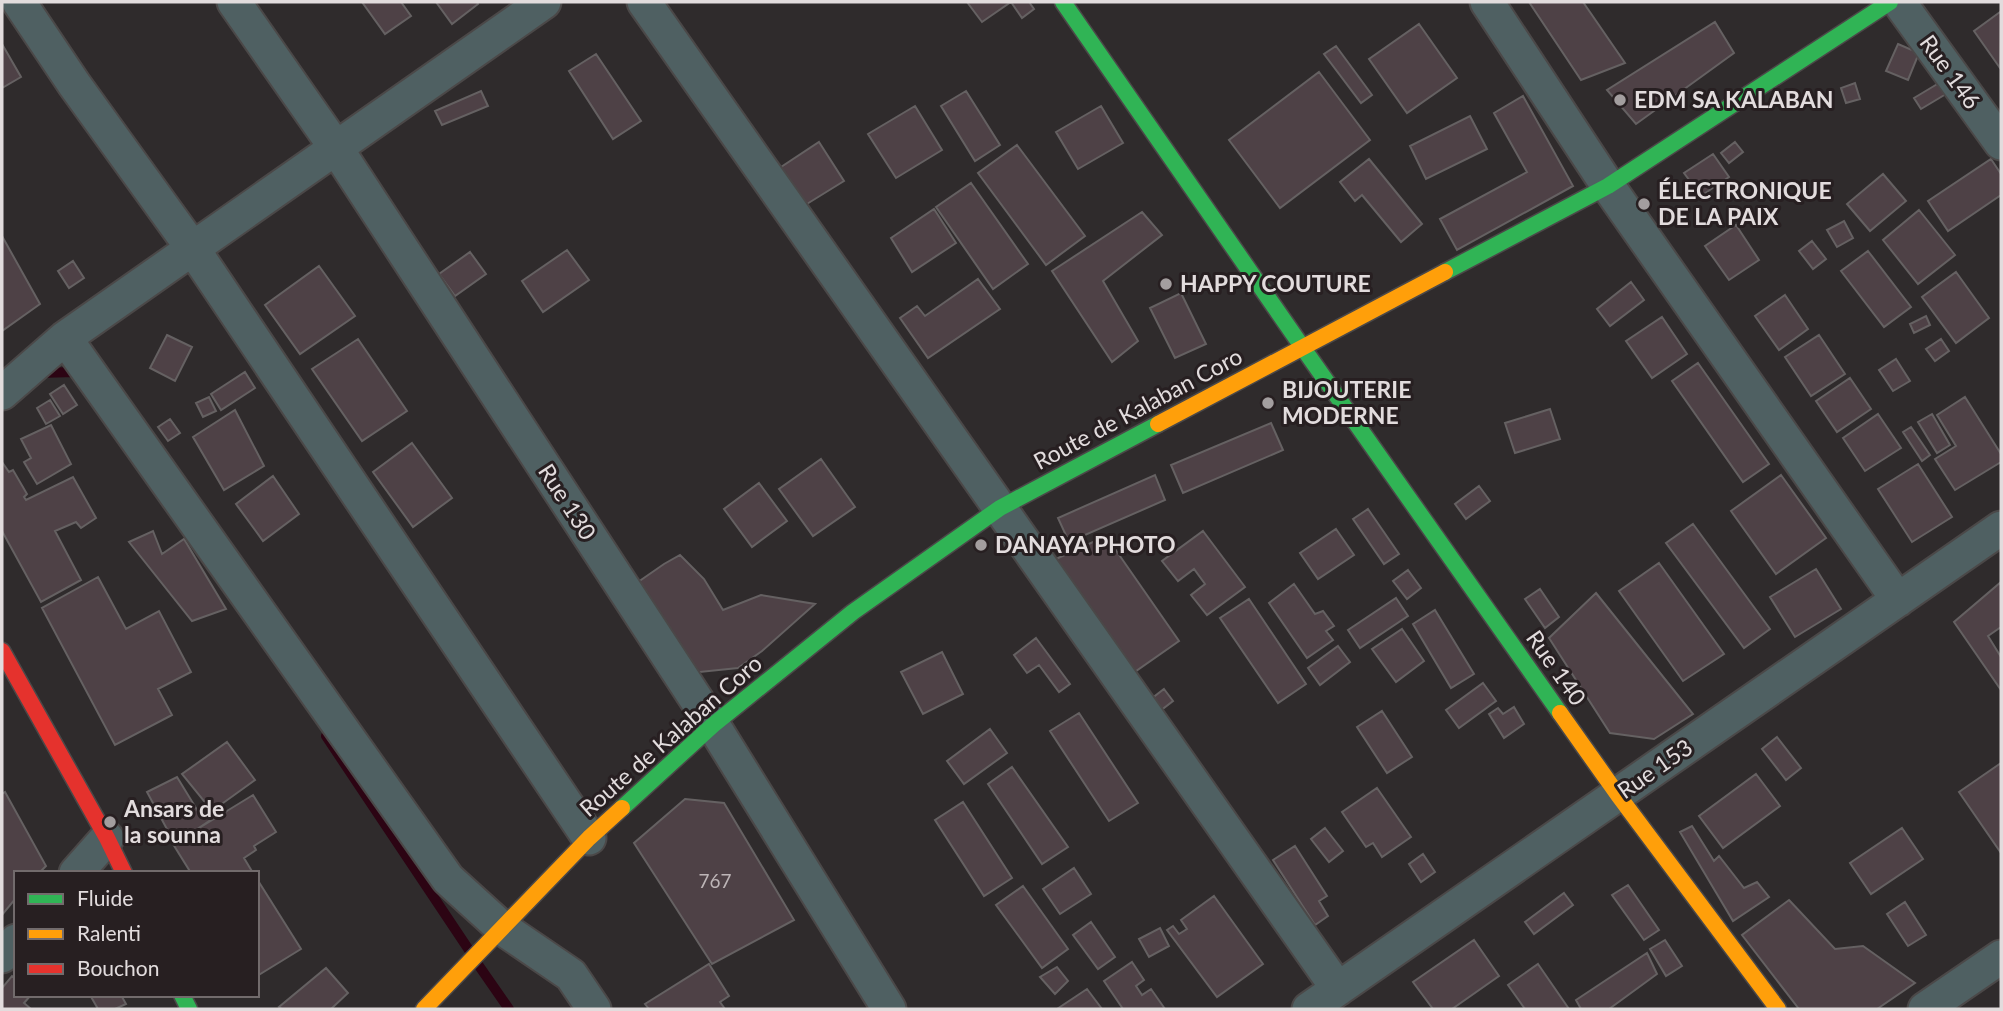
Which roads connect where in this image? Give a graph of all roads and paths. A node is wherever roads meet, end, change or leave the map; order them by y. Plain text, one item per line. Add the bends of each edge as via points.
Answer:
1 (19, 2) edge
2 (234, 2) edge
3 (544, 2) edge
4 (645, 2) edge
5 (1063, 2) edge
6 (1487, 2) edge
7 (1890, 2) edge
8 (1899, 2) edge
9 (2001, 143) edge
10 (336, 148) junction
11 (1608, 186) junction
12 (192, 249) junction
13 (65, 338) junction
14 (1303, 348) junction
15 (2, 393) edge
16 (1000, 508) junction
17 (2001, 528) edge
18 (1898, 600) junction
19 (2, 651) edge
20 (713, 725) junction
21 (1618, 795) junction
22 (107, 838) junction
23 (589, 838) junction
24 (78, 871) edge
25 (123, 871) edge
26 (502, 928) junction
27 (14, 943) edge
28 (2, 956) edge
29 (2001, 957) edge
30 (1338, 989) junction
31 (425, 1008) edge
32 (594, 1009) edge
33 (889, 1009) edge
34 (1309, 1009) edge
35 (1778, 1009) edge
36 (1925, 1009) edge

1 - 12 street
2 - 10 street, Rue 130
3 - 10 street
4 - 16 street
5 - 14 main road, Rue 140
6 - 11 street
7 - 11 main road, Route de Kalaban Coro
8 - 9 street, Rue 146
10 - 12 street
10 - 20 street, Rue 130
11 - 14 main road, Route de Kalaban Coro
11 - 18 street
12 - 13 street
12 - 23 street
13 - 15 street
13 - 26 street via 448,879
14 - 16 main road, Route de Kalaban Coro
14 - 21 main road, Rue 140
16 - 20 main road, Route de Kalaban Coro via 853,612
16 - 30 street
17 - 18 street, Rue 153
18 - 21 street, Rue 153
19 - 22 main road
20 - 23 main road, Route de Kalaban Coro
20 - 33 street, Rue 130
21 - 30 street, Rue 153
21 - 35 main road, Rue 140
22 - 24 street
22 - 25 main road
23 - 26 main road, Route de Kalaban Coro
26 - 31 main road, Route de Kalaban Coro
26 - 32 street via 571,975
27 - 28 street
29 - 36 street
30 - 34 street, Rue 153

